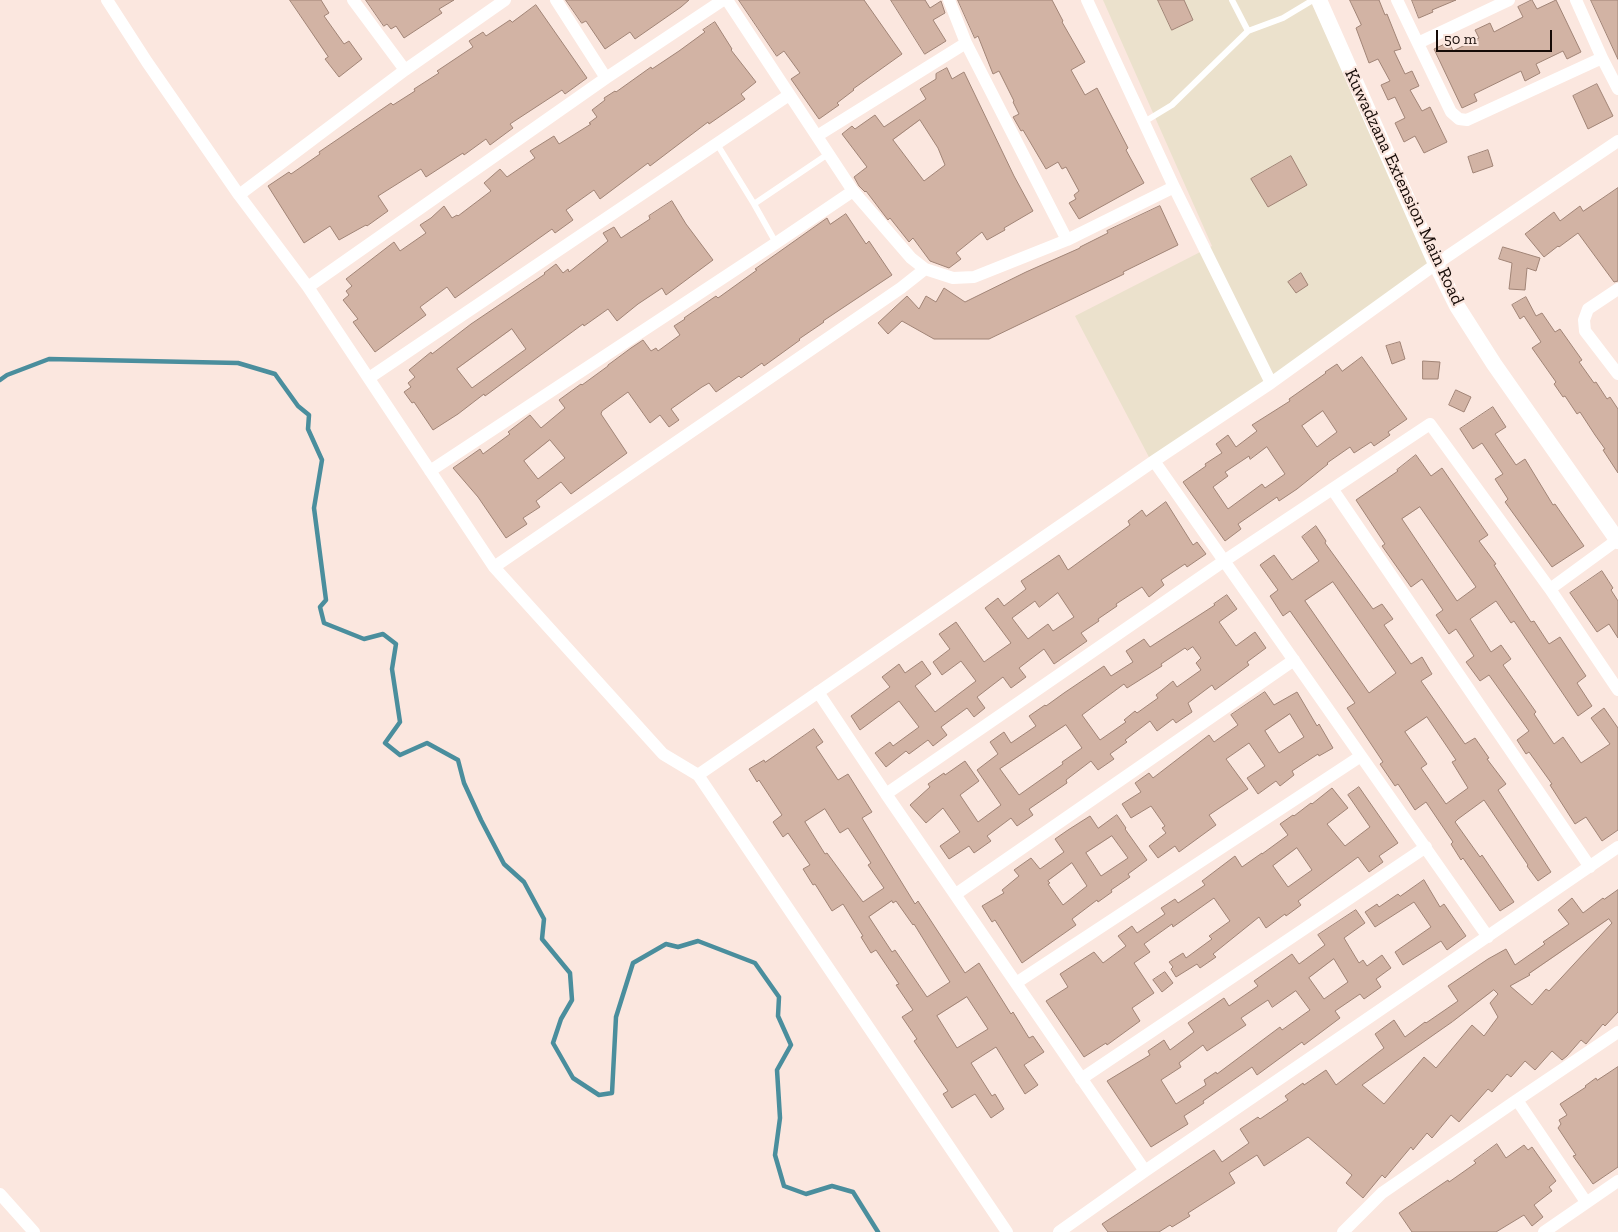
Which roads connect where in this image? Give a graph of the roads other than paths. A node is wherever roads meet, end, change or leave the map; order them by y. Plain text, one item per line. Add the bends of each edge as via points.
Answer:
1 (107, 0) edge
2 (353, 0) edge
3 (505, 0) edge
4 (556, 0) edge
5 (723, 0) edge
6 (727, 0) edge
7 (949, 0) edge
8 (1087, 0) edge
9 (1232, 0) edge
10 (1313, 0) edge
11 (1319, 0) edge
12 (1397, 0) edge
13 (1508, 0) edge
14 (1576, 0) edge
15 (1248, 31) junction
16 (966, 43) junction
17 (1418, 43) junction
18 (1602, 58) junction
19 (405, 70) junction
20 (606, 78) junction
21 (1618, 89) edge
22 (789, 95) junction
23 (1144, 122) junction
24 (817, 136) junction
25 (1618, 141) edge
26 (717, 144) junction
27 (828, 154) junction
28 (1174, 187) junction
29 (853, 191) junction
30 (239, 195) junction
31 (754, 204) junction
32 (1067, 240) junction
33 (776, 243) junction
34 (1436, 264) junction
35 (925, 269) junction
36 (308, 287) junction
37 (1618, 289) edge
38 (1618, 374) edge
39 (369, 378) junction
40 (1271, 383) junction
41 (1154, 461) junction
42 (430, 471) junction
43 (1333, 490) junction
44 (1618, 540) edge
45 (1224, 561) junction
46 (494, 567) junction
47 (1550, 589) junction
48 (1294, 660) junction
49 (1618, 690) edge
50 (818, 692) junction
51 (1361, 756) junction
52 (698, 775) junction
53 (886, 794) junction
54 (1426, 847) junction
55 (1618, 847) edge
56 (1590, 867) junction
57 (956, 894) junction
58 (1488, 937) junction
59 (1016, 983) junction
60 (1618, 1032) edge
61 (1081, 1079) junction
62 (1517, 1100) junction
63 (1145, 1171) junction
64 (1618, 1181) edge
65 (0, 1194) edge
66 (1586, 1202) junction
67 (34, 1232) edge
68 (1007, 1232) edge
69 (1059, 1232) edge
70 (1343, 1232) edge
71 (1544, 1232) edge

1 - 30 street
2 - 19 street
3 - 19 street
4 - 20 street
5 - 20 street
6 - 22 street
7 - 16 street
8 - 23 street
9 - 15 lane
10 - 15 lane via 1284,18
11 - 34 street, Kuwadzana Extension Main Road
12 - 17 street
13 - 17 street
14 - 18 street
15 - 23 lane via 1172,105
16 - 24 street
16 - 32 street
17 - 18 street via 1451,112 1459,119 1467,120
18 - 21 street
19 - 30 street
20 - 36 street
22 - 24 street
22 - 26 street
23 - 28 street
24 - 27 street
25 - 34 street
26 - 31 lane
26 - 39 street
27 - 29 street
27 - 31 lane
28 - 32 street
28 - 40 street
29 - 33 street
29 - 35 street via 911,258
30 - 36 street
31 - 33 lane
32 - 35 street via 974,277 953,278
33 - 42 street
34 - 40 street
34 - 44 street, Kuwadzana Extension Main Road via 1457,306 1494,364
35 - 46 street
36 - 39 street
37 - 38 street via 1588,310 1584,320 1585,331
39 - 42 street
40 - 41 street
41 - 45 street
41 - 50 street
42 - 46 street
43 - 45 street
43 - 47 street via 1430,424
43 - 56 street
44 - 47 street
45 - 48 street
45 - 53 street
46 - 52 street via 663,754
47 - 49 street
48 - 51 street
48 - 57 street
50 - 52 street
50 - 53 street
51 - 54 street
51 - 59 street
52 - 68 street
53 - 57 street
54 - 58 street
54 - 61 street
55 - 56 street
56 - 58 street
57 - 59 street
58 - 63 street
59 - 61 street
60 - 62 street
61 - 63 street
62 - 66 street
62 - 70 street via 1382,1193
63 - 69 street
64 - 66 street
65 - 67 street
66 - 71 street

